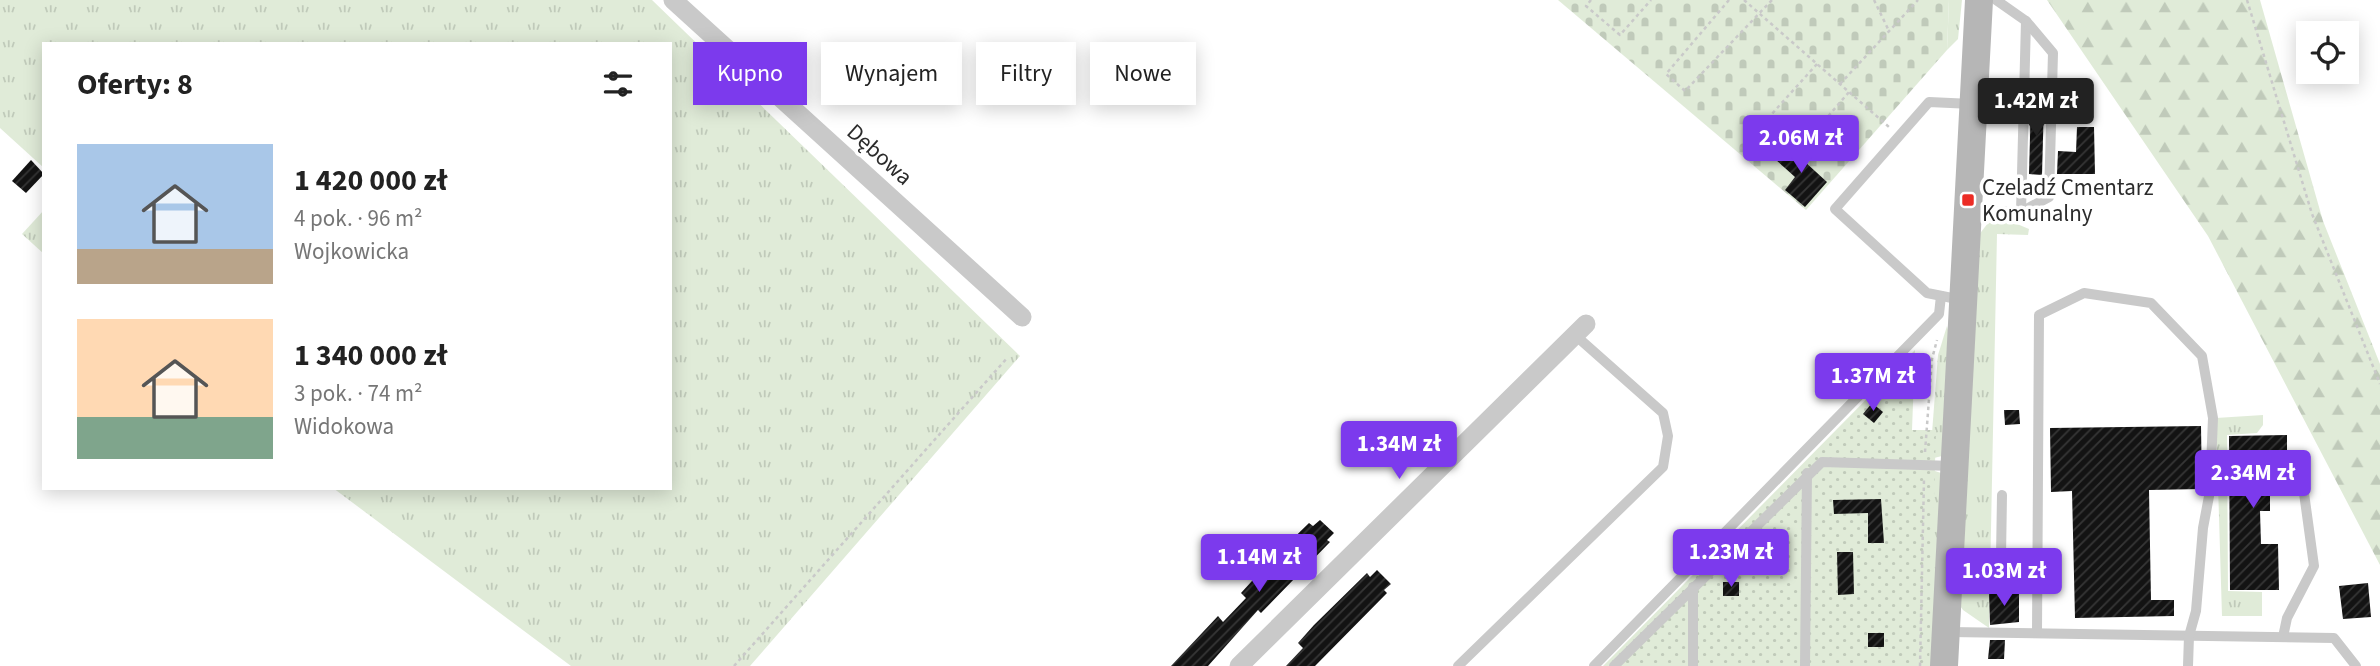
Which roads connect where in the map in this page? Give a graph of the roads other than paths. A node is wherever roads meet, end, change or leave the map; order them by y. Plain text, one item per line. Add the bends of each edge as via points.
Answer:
1 (673, 0) edge
2 (1979, 0) edge
3 (1996, 0) edge
4 (2026, 21) junction
5 (1973, 104) junction
6 (1967, 210) junction
7 (2021, 212) junction
8 (1950, 298) junction
9 (1022, 317) dead end
10 (1581, 329) joint
11 (2300, 464) dead end
12 (1954, 466) junction
13 (1807, 474) junction
14 (2001, 495) dead end
15 (2037, 585) junction
16 (1693, 587) junction
17 (1945, 631) junction
18 (2037, 633) junction
19 (2189, 635) junction
20 (2283, 637) junction
21 (1239, 666) edge
22 (1458, 666) edge
23 (1594, 666) edge
24 (1614, 666) edge
25 (1693, 666) edge
26 (1805, 666) edge
27 (1944, 666) edge
28 (2188, 666) edge
29 (2356, 666) edge

1 - 9 street, Dębowa
2 - 5 street
3 - 4 lane
4 - 7 lane
4 - 7 lane via 2053,54 2051,132 2049,197
5 - 6 street
5 - 8 lane via 1929,102 1835,209 1927,293
6 - 7 lane
6 - 8 street
8 - 12 street
8 - 23 lane
10 - 21 street
10 - 22 lane via 1662,413 1668,436 1662,467
11 - 20 lane via 2314,566 2287,618
12 - 13 lane via 1822,462
12 - 17 street
13 - 16 lane
13 - 26 lane
14 - 15 lane via 2001,557 2014,581
15 - 18 lane
15 - 19 lane via 2039,314 2084,293 2151,303 2202,356 2213,418 2210,491
16 - 24 lane
16 - 25 lane
17 - 18 lane
17 - 27 street
18 - 19 lane
19 - 20 lane
19 - 28 lane
20 - 29 lane via 2334,638

